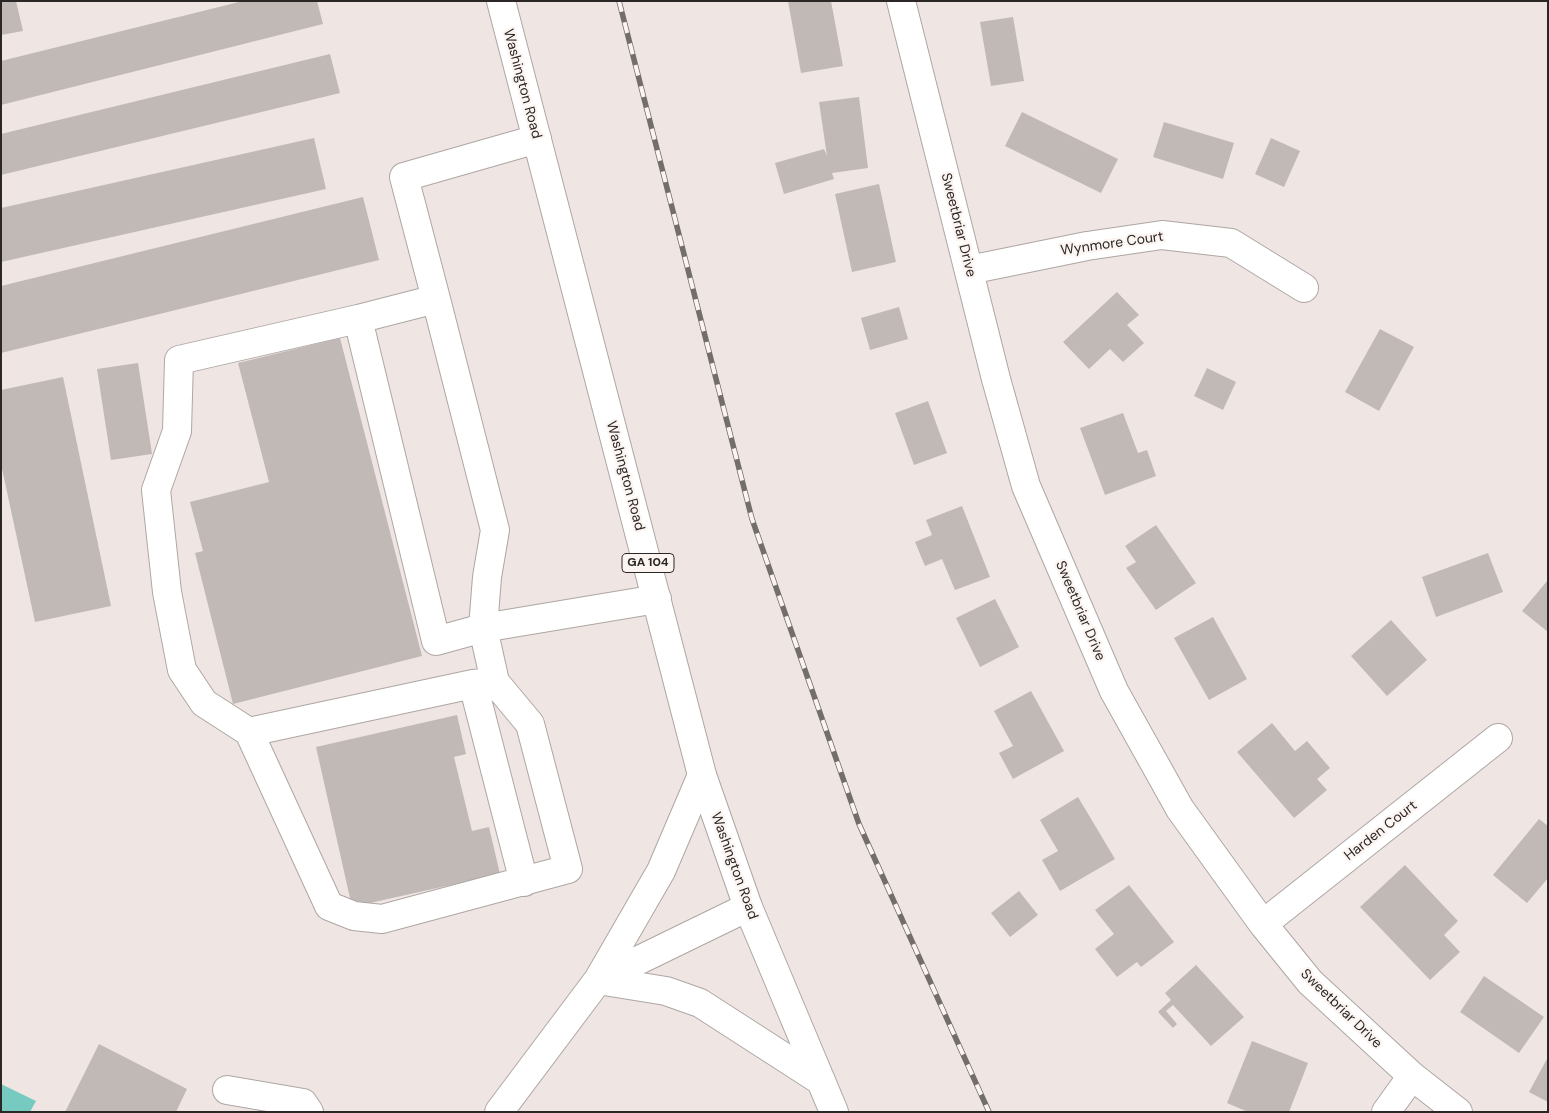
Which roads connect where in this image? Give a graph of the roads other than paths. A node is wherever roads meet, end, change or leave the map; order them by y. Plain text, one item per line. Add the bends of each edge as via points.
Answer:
1 (500, 1) edge
2 (901, 1) edge
3 (536, 140) junction
4 (969, 270) junction
5 (1304, 288) dead end
6 (436, 299) junction
7 (358, 319) junction
8 (657, 599) junction
9 (484, 628) junction
10 (484, 683) junction
11 (249, 732) junction
12 (1498, 738) dead end
13 (702, 775) junction
14 (524, 882) junction
15 (748, 907) junction
16 (1264, 924) junction
17 (598, 980) junction
18 (1412, 1076) junction
19 (821, 1081) junction
20 (227, 1090) dead end
21 (309, 1112) edge
22 (499, 1112) edge
23 (834, 1112) edge
24 (1386, 1112) edge
25 (1458, 1112) edge

1 - 3 street, Washington Road / GA 104
2 - 4 street, Sweetbriar Drive
3 - 6 street via 404,177
3 - 8 street, Washington Road / GA 104
4 - 5 street, Wynmore Court via 1087,246 1162,235 1231,243
4 - 16 street, Sweetbriar Drive via 1026,486 1114,691 1180,809
6 - 7 street
6 - 9 street via 495,530 487,577
7 - 9 street via 436,641
7 - 11 street via 179,360 177,431 156,490 167,592 182,670 204,703
8 - 9 street
8 - 13 street, Washington Road / GA 104
9 - 10 street
10 - 11 street
10 - 14 street
10 - 14 street via 530,724 568,869
11 - 14 street via 329,906 354,916 382,919
12 - 16 street, Harden Court
13 - 15 street, Washington Road / GA 104
13 - 17 street via 661,870
15 - 17 street
15 - 19 street, Washington Road / GA 104
16 - 18 street, Sweetbriar Drive via 1310,982
17 - 19 street via 666,991 700,1003
17 - 22 street
18 - 24 street
18 - 25 street, Sweetbriar Drive
19 - 23 street, Washington Road / GA 104
20 - 21 street via 303,1103

